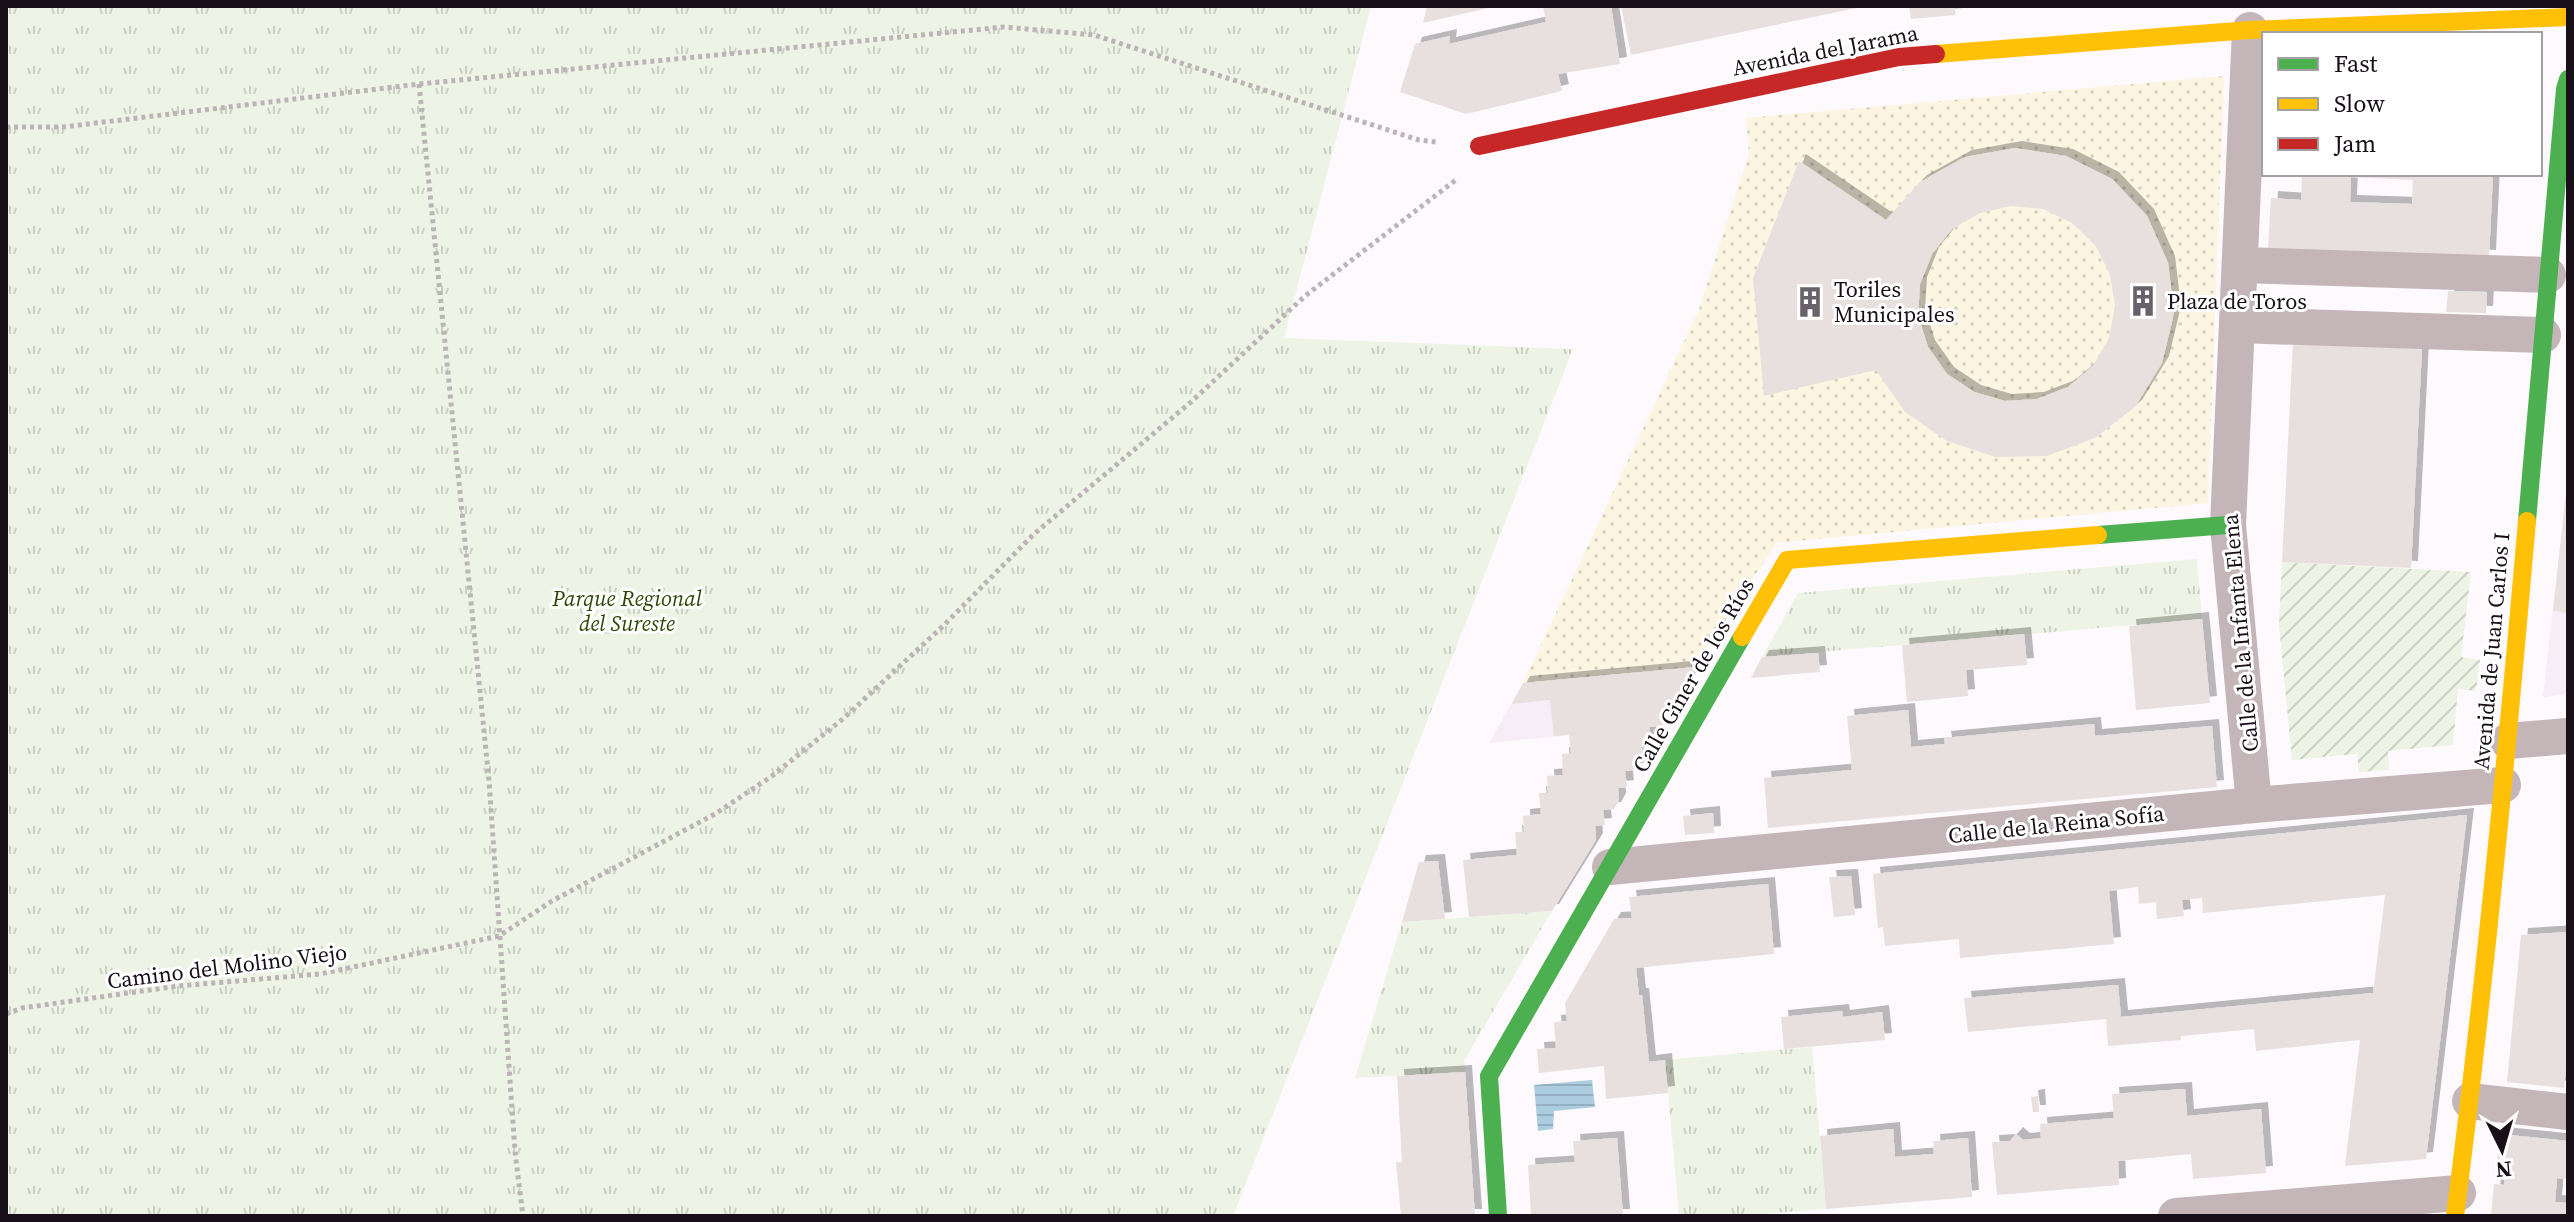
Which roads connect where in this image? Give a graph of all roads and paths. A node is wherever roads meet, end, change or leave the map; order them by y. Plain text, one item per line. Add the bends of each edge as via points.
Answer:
1 (2568, 17) edge
2 (2250, 30) junction
3 (419, 84) junction
4 (2567, 86) edge
5 (6, 127) edge
6 (1479, 146) junction
7 (2240, 265) junction
8 (2548, 275) junction
9 (2237, 325) junction
10 (2543, 335) junction
11 (2228, 525) junction
12 (2568, 736) edge
13 (2508, 741) junction
14 (2503, 785) junction
15 (2254, 805) junction
16 (1610, 867) junction
17 (499, 936) junction
18 (6, 1014) edge
19 (2470, 1101) junction
20 (2568, 1112) edge
21 (2457, 1205) edge
22 (523, 1216) edge
23 (1498, 1216) edge
24 (2176, 1216) edge

1 - 2 street, Avenida del Jarama
2 - 6 street, Avenida del Jarama via 1899,57
2 - 7 street, Calle de la Infanta Elena
3 - 5 path via 63,127
3 - 6 path via 1004,27 1094,35 1419,140
3 - 17 path via 489,781
4 - 8 street, Avenida de Juan Carlos I
6 - 17 path via 1455,181 1305,296 1191,402 1034,534 892,676 796,757 715,814 552,901
7 - 8 street
7 - 9 street, Calle de la Infanta Elena
8 - 10 street, Avenida de Juan Carlos I
9 - 10 street
9 - 11 street, Calle de la Infanta Elena
10 - 13 street, Avenida de Juan Carlos I
11 - 15 street, Calle de la Infanta Elena
11 - 16 street, Calle Giner de los Ríos via 1787,560
12 - 13 street
13 - 14 street, Avenida de Juan Carlos I
14 - 15 street, Calle de la Reina Sofía
14 - 19 street, Avenida de Juan Carlos I
15 - 16 street, Calle de la Reina Sofía
16 - 23 street, Calle Giner de los Ríos via 1489,1076
17 - 18 path, Camino del Molino Viejo via 320,974 178,986
17 - 22 path
19 - 20 street
19 - 21 street, Avenida de Juan Carlos I
21 - 24 street

